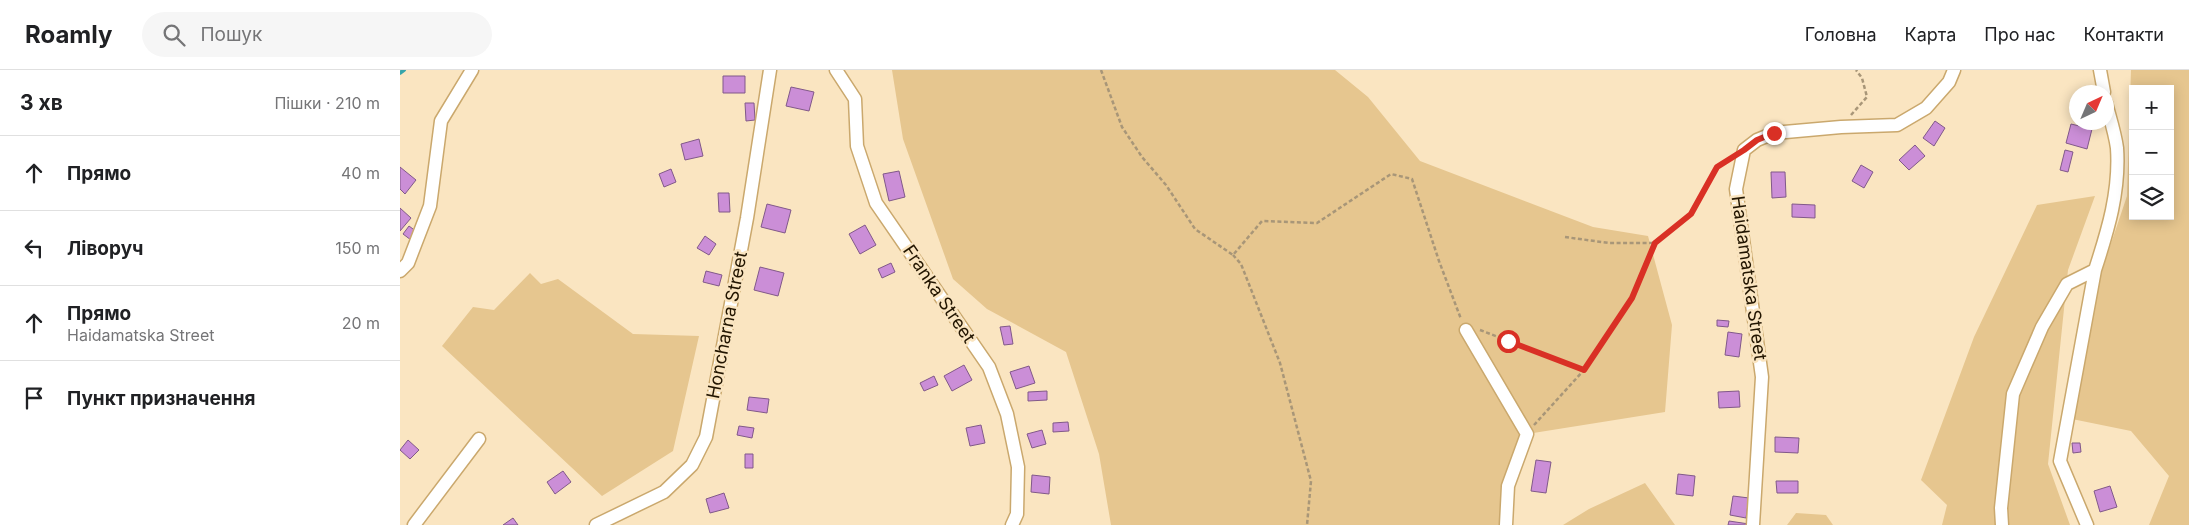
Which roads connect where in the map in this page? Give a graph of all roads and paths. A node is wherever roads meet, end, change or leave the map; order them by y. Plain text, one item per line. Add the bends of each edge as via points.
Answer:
1 (472, 70) edge
2 (770, 70) edge
3 (836, 70) edge
4 (1100, 70) edge
5 (1856, 70) edge
6 (1954, 70) edge
7 (2100, 70) edge
8 (2103, 85) edge
9 (1841, 126) junction
10 (2113, 130) edge
11 (1744, 150) junction
12 (1565, 236) dead end
13 (1655, 243) junction
14 (1233, 255) junction
15 (2095, 270) junction
16 (400, 271) edge
17 (1464, 327) junction
18 (1584, 370) junction
19 (1527, 434) junction
20 (479, 439) dead end
21 (414, 525) edge
22 (596, 525) edge
23 (1012, 525) edge
24 (1307, 525) edge
25 (1506, 525) edge
26 (1753, 525) edge
27 (2002, 525) edge
28 (2087, 525) edge

1 - 16 street via 442,121 430,206 408,263
2 - 22 street, Honcharna Street via 747,218 706,436 692,465 664,492
3 - 23 street, Franka Street via 855,100 857,146 876,203 989,367 1007,414 1018,467 1017,514
4 - 14 path via 1122,127 1142,157 1166,185 1195,229
5 - 9 path via 1862,78 1867,97
6 - 9 street via 1949,82 1926,108 1897,125
7 - 8 street
9 - 11 street via 1774,133
10 - 15 street via 2117,147 2118,186
11 - 13 path via 1717,167 1691,214
11 - 26 street, Haidamatska Street via 1736,190 1762,377
12 - 13 path via 1609,243
13 - 18 path via 1632,298
14 - 17 path via 1262,221 1318,223 1391,174 1412,179
14 - 24 path via 1241,264 1280,363 1311,481
15 - 27 street via 2067,284 2042,327 2013,394
15 - 28 street via 2060,461
17 - 18 path
17 - 19 street
18 - 19 path
19 - 25 street via 1508,486
20 - 21 street

